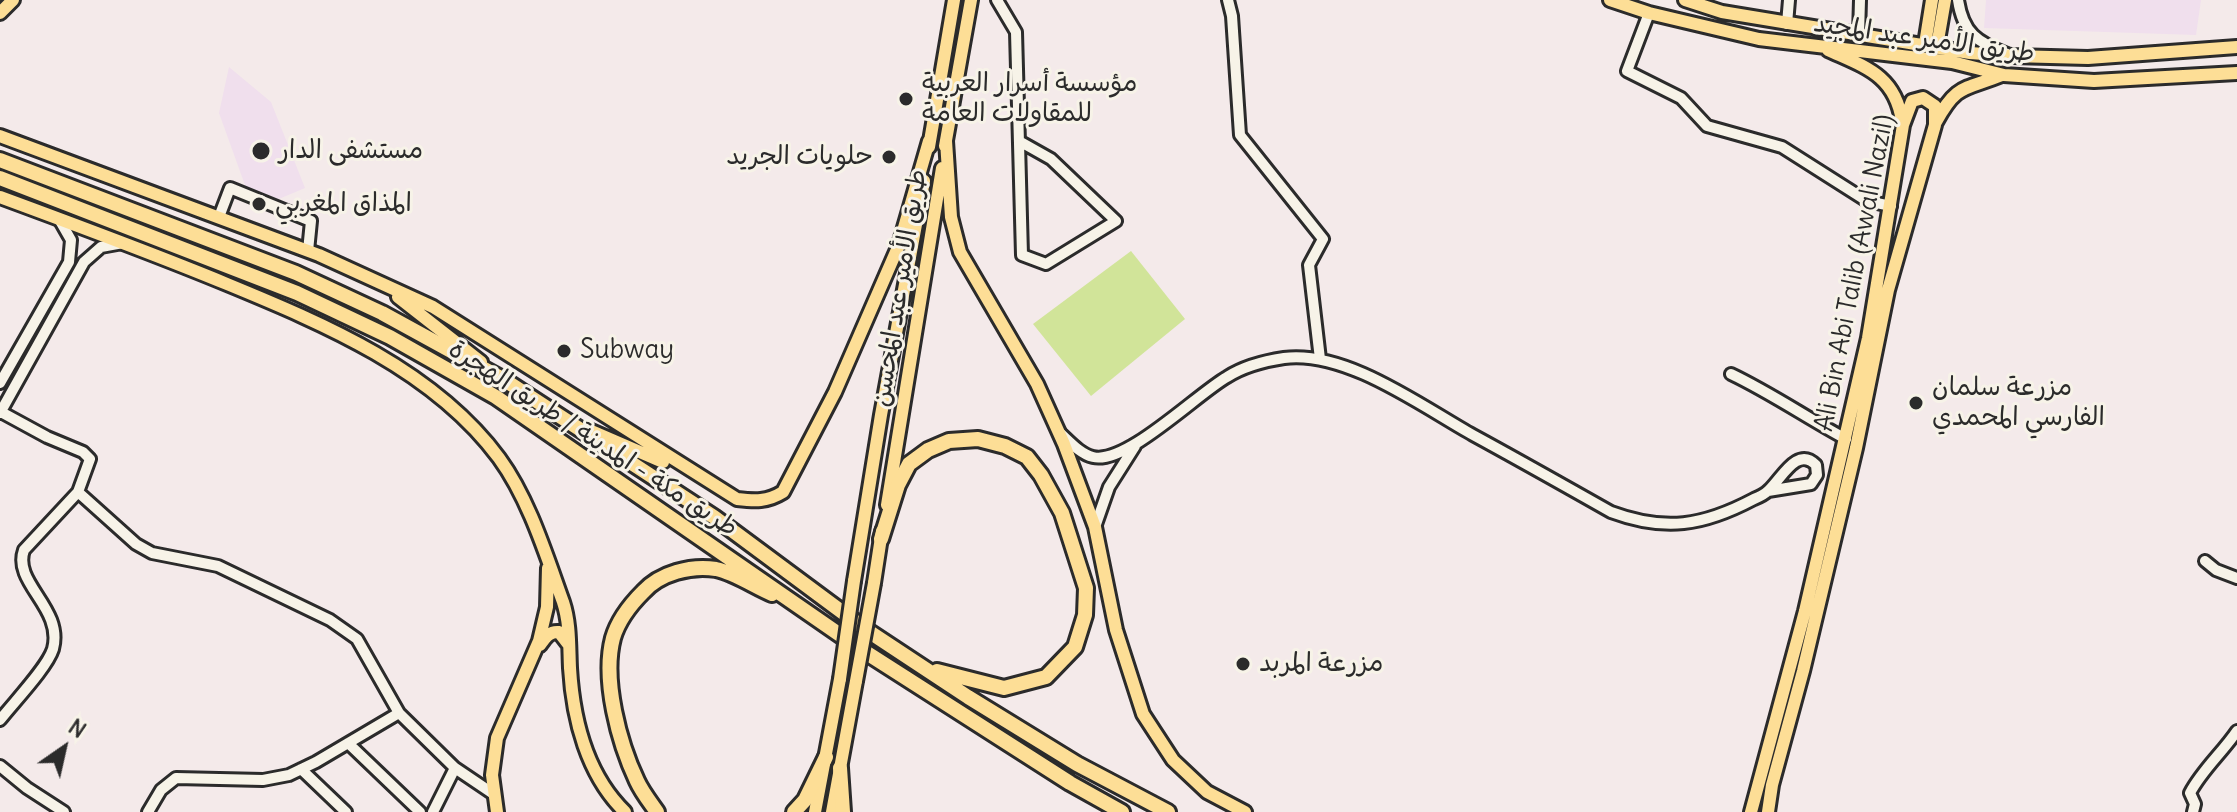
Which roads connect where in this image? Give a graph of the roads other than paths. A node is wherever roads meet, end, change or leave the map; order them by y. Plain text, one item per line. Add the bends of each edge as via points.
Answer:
1 (13, 0) edge
2 (954, 0) edge
3 (971, 0) edge
4 (997, 0) edge
5 (1228, 0) edge
6 (1610, 0) edge
7 (1685, 0) edge
8 (1789, 0) edge
9 (1860, 0) edge
10 (1932, 0) edge
11 (1945, 0) edge
12 (1958, 0) edge
13 (0, 13) edge
14 (1649, 13) junction
15 (1787, 24) junction
16 (1859, 34) junction
17 (1931, 45) junction
18 (1821, 47) junction
19 (2237, 47) edge
20 (2012, 56) junction
21 (2237, 73) edge
22 (2004, 75) junction
23 (1903, 125) junction
24 (1935, 125) junction
25 (0, 136) edge
26 (929, 141) junction
27 (946, 141) junction
28 (1019, 141) junction
29 (0, 160) edge
30 (0, 178) edge
31 (0, 197) edge
32 (1891, 206) junction
33 (219, 217) junction
34 (59, 219) junction
35 (124, 243) junction
36 (308, 251) junction
37 (380, 283) junction
38 (1320, 359) junction
39 (7, 371) junction
40 (1731, 374) dead end
41 (19, 378) junction
42 (506, 381) junction
43 (0, 383) edge
44 (0, 412) edge
45 (565, 419) junction
46 (1059, 432) junction
47 (1846, 439) junction
48 (1136, 444) junction
49 (707, 481) junction
50 (1768, 491) junction
51 (78, 492) junction
52 (1095, 527) junction
53 (881, 539) junction
54 (549, 561) junction
55 (2205, 561) dead end
56 (2237, 578) edge
57 (805, 609) junction
58 (569, 645) junction
59 (537, 646) junction
60 (919, 665) junction
61 (399, 713) junction
62 (0, 720) edge
63 (2237, 731) edge
64 (348, 743) junction
65 (826, 757) junction
66 (0, 766) edge
67 (455, 768) junction
68 (840, 768) junction
69 (301, 769) junction
70 (1070, 783) junction
71 (495, 795) junction
72 (64, 812) edge
73 (148, 812) edge
74 (346, 812) edge
75 (420, 812) edge
76 (433, 812) edge
77 (497, 812) edge
78 (625, 812) edge
79 (657, 812) edge
80 (794, 812) edge
81 (815, 812) edge
82 (832, 812) edge
83 (843, 812) edge
84 (1102, 812) edge
85 (1122, 812) edge
86 (1168, 812) edge
87 (1245, 812) edge
88 (1751, 812) edge
89 (1768, 812) edge
90 (2193, 812) edge

1 - 13 main road
2 - 26 main road, طريق الأمير عبد المحسن
3 - 27 main road, طريق الأمير عبد المحسن
4 - 28 street via 1016,32
5 - 38 street via 1240,135 1323,239 1309,265
6 - 14 main road, طريق الأمير عبد المجيد
7 - 15 main road, طريق الأمير عبد المجيد
8 - 15 street
9 - 16 street
10 - 17 main road
11 - 17 main road
12 - 20 street via 1965,29
14 - 18 main road, طريق الأمير عبد المجيد via 1759,39
14 - 32 street via 1627,71 1681,98 1707,126 1782,147 1867,201
15 - 16 main road, طريق الأمير عبد المجيد
16 - 17 main road, طريق الأمير عبد المجيد
17 - 20 main road, طريق الأمير عبد المجيد
18 - 22 main road, طريق الأمير عبد المجيد via 1952,62
18 - 23 main road via 1882,77 1897,98
19 - 20 main road, طريق الأمير عبد المجيد via 2088,58
21 - 22 main road, طريق الأمير عبد المجيد via 2094,81
22 - 24 main road via 1959,90
23 - 24 main road, Ali Bin Abi Talib (Awali Nazil) via 1912,101 1923,98 1935,106
23 - 32 main road, Ali Bin Abi Talib (Awali Nazil)
24 - 89 main road, Ali Bin Abi Talib (Awali Nazil) via 1888,290 1853,463
25 - 33 main road
26 - 49 main road via 899,245 853,355 783,492 759,501 737,499
26 - 65 main road, طريق الأمير عبد المحسن, bridge
27 - 46 main road via 951,217 960,252
27 - 53 main road, طريق الأمير عبد المحسن
28 - 28 street via 1022,255 1046,264 1116,221 1051,159
29 - 42 highway, طريق مكة - المدينة / طريق الهجرة via 296,273
30 - 57 highway, طريق مكة - المدينة / طريق الهجرة via 297,293 390,337 496,397
31 - 34 main road
32 - 47 main road, Ali Bin Abi Talib (Awali Nazil)
33 - 36 main road
33 - 36 street via 230,188 311,221
34 - 35 main road
34 - 39 street via 71,240 69,262
35 - 41 street via 101,247 84,262
35 - 54 main road via 294,312 384,358 454,409 500,459
36 - 37 main road
37 - 42 main road
37 - 49 main road via 433,307
38 - 48 street, Ali Bin Abi Talib (Awali Nazil) via 1287,357 1227,376
38 - 50 street, Ali Bin Abi Talib (Awali Nazil) via 1365,375 1611,512 1639,522 1665,526 1703,520
39 - 41 street
39 - 43 street
40 - 47 street
41 - 44 street
42 - 45 highway, طريق مكة - المدينة / طريق الهجرة
44 - 51 street via 90,459
45 - 49 main road
45 - 60 highway, طريق مكة - المدينة / طريق الهجرة via 714,517
46 - 48 street via 1097,458
46 - 52 main road
47 - 88 main road, Ali Bin Abi Talib (Awali Nazil)
48 - 52 street via 1109,487
50 - 50 street, Ali Bin Abi Talib (Awali Nazil) via 1811,484 1816,465 1807,459 1797,461
51 - 61 street via 144,549 218,566 347,630
51 - 62 street via 24,550 20,561 48,610 53,647
52 - 87 main road via 1116,630 1143,714 1173,760 1207,792
53 - 60 highway via 909,464 949,441 978,439 1027,457 1041,475 1062,513 1086,588 1075,647 1046,677 1004,688
53 - 68 main road, طريق الأمير عبد المحسن, bridge
54 - 58 main road via 567,613
54 - 59 main road via 547,607
55 - 56 street
57 - 70 highway, طريق مكة - المدينة / طريق الهجرة
57 - 79 highway via 717,569 688,569 659,578 633,602 613,637 609,667 619,734 638,784
58 - 59 main road via 554,632
58 - 78 main road via 577,723 611,799
59 - 71 main road via 497,738
60 - 86 highway via 1077,764
61 - 64 street
61 - 67 street
63 - 90 street via 2199,774 2190,793
64 - 69 street
64 - 75 street
65 - 80 highway
65 - 81 main road, طريق الأمير عبد المحسن
66 - 72 street
67 - 71 street
67 - 76 street
68 - 82 main road, طريق الأمير عبد المحسن
68 - 83 highway
69 - 73 street via 263,780 176,778
69 - 74 street
70 - 84 highway
70 - 85 highway, طريق مكة - المدينة / طريق الهجرة
71 - 77 main road

